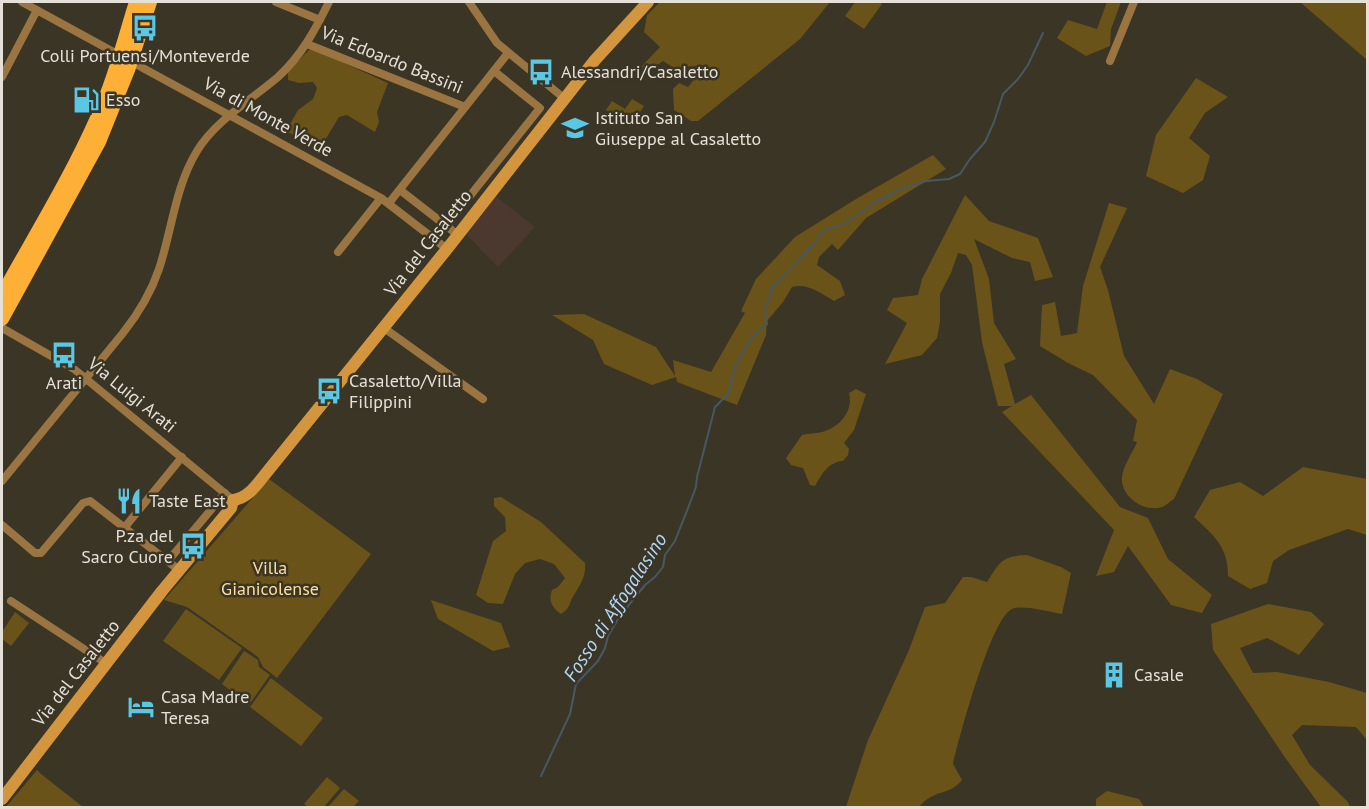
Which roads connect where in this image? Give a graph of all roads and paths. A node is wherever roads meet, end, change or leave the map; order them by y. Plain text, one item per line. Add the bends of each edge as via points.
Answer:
1 (22, 2) edge
2 (136, 2) edge
3 (150, 2) edge
4 (276, 2) edge
5 (329, 2) edge
6 (469, 2) edge
7 (648, 2) edge
8 (1134, 2) edge
9 (38, 10) junction
10 (320, 20) junction
11 (308, 44) junction
12 (508, 53) junction
13 (125, 57) junction
14 (1110, 61) dead end
15 (494, 71) junction
16 (2, 77) edge
17 (565, 99) junction
18 (465, 108) junction
19 (231, 116) junction
20 (400, 190) junction
21 (381, 198) junction
22 (389, 203) junction
23 (446, 226) junction
24 (458, 235) junction
25 (447, 249) junction
26 (338, 252) dead end
27 (5, 297) edge
28 (2, 320) edge
29 (2, 328) edge
30 (384, 328) junction
31 (86, 379) junction
32 (483, 399) dead end
33 (182, 457) junction
34 (2, 481) edge
35 (229, 497) junction
36 (2, 525) edge
37 (124, 527) junction
38 (168, 561) junction
39 (179, 570) junction
40 (11, 600) dead end
41 (106, 664) junction
42 (2, 799) edge

1 - 9 street, Via di Monte Verde
2 - 13 main road
3 - 13 main road
4 - 10 street
5 - 10 street
6 - 12 street
7 - 17 street, Via del Casaletto
8 - 14 street
9 - 13 street, Via di Monte Verde
9 - 16 street
10 - 11 street
11 - 18 street, Via Edoardo Bassini
11 - 19 street via 282,73
12 - 15 street
12 - 17 street
13 - 19 street, Via di Monte Verde
13 - 27 main road via 99,142 70,184
15 - 18 street
15 - 23 street via 540,108
17 - 24 street, Via del Casaletto
18 - 20 street
19 - 21 street, Via di Monte Verde
19 - 31 street via 205,140 187,169 159,268 142,306
20 - 22 street
20 - 23 street
21 - 22 street, Via di Monte Verde
21 - 26 street
22 - 25 street, Via di Monte Verde
23 - 24 street
24 - 25 street, Via del Casaletto
25 - 30 street, Via del Casaletto
27 - 28 main road
29 - 31 street, Via Luigi Arati
30 - 32 street
30 - 35 street, Via del Casaletto via 250,491 243,498
31 - 33 street, Via Luigi Arati
31 - 34 street
33 - 35 street, Via Luigi Arati
33 - 37 street
35 - 38 street
35 - 39 street, Via del Casaletto via 231,508
36 - 37 street via 38,554 88,500
37 - 38 street
38 - 39 street
39 - 41 street, Via del Casaletto
40 - 41 street
41 - 42 street, Via del Casaletto

